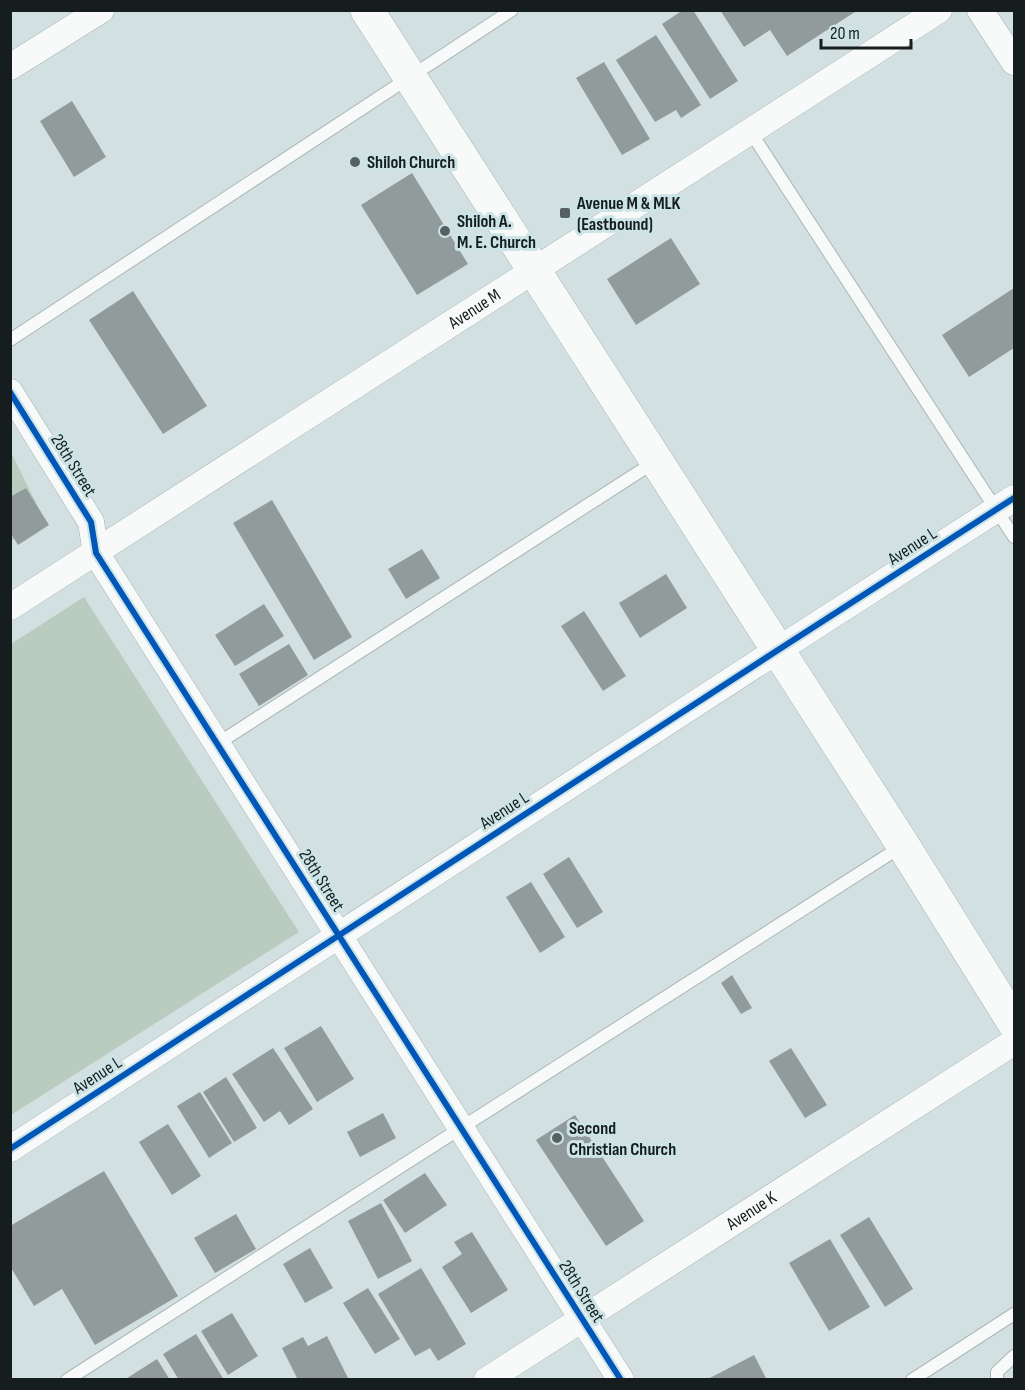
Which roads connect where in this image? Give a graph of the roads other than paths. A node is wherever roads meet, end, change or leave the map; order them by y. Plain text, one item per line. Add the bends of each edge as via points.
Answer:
1 (101, 10) edge
2 (367, 10) edge
3 (512, 10) edge
4 (939, 10) edge
5 (980, 10) edge
6 (1014, 62) edge
7 (10, 67) edge
8 (410, 76) junction
9 (750, 131) junction
10 (534, 270) junction
11 (10, 340) edge
12 (10, 392) edge
13 (657, 461) junction
14 (1005, 504) edge
15 (1014, 537) edge
16 (96, 553) junction
17 (10, 607) edge
18 (778, 650) junction
19 (217, 744) junction
20 (903, 845) junction
21 (339, 935) junction
22 (1014, 1023) edge
23 (1014, 1041) edge
24 (461, 1128) junction
25 (10, 1149) edge
26 (1014, 1314) edge
27 (582, 1318) junction
28 (1014, 1356) edge
29 (67, 1380) edge
30 (487, 1380) edge
31 (621, 1380) edge
32 (912, 1380) edge
33 (997, 1380) edge

1 - 7 street
2 - 8 main road
3 - 8 lane
4 - 9 street, Avenue M
5 - 6 street
8 - 10 main road
8 - 11 lane
9 - 10 street, Avenue M
9 - 14 lane
10 - 13 main road
10 - 16 street, Avenue M
12 - 16 street, 28th Street via 92,522
13 - 18 main road
13 - 19 lane
14 - 15 lane
14 - 18 street, Avenue L
16 - 17 street, Avenue M
16 - 19 street, 28th Street
18 - 20 main road
18 - 21 street, Avenue L
19 - 21 street, 28th Street
20 - 22 main road
20 - 24 lane
21 - 24 street, 28th Street
21 - 25 street, Avenue L
23 - 27 street, Avenue K
24 - 27 street, 28th Street
24 - 29 lane
26 - 32 lane
27 - 30 street, Avenue K
27 - 31 street, 28th Street
28 - 33 lane via 997,1372

